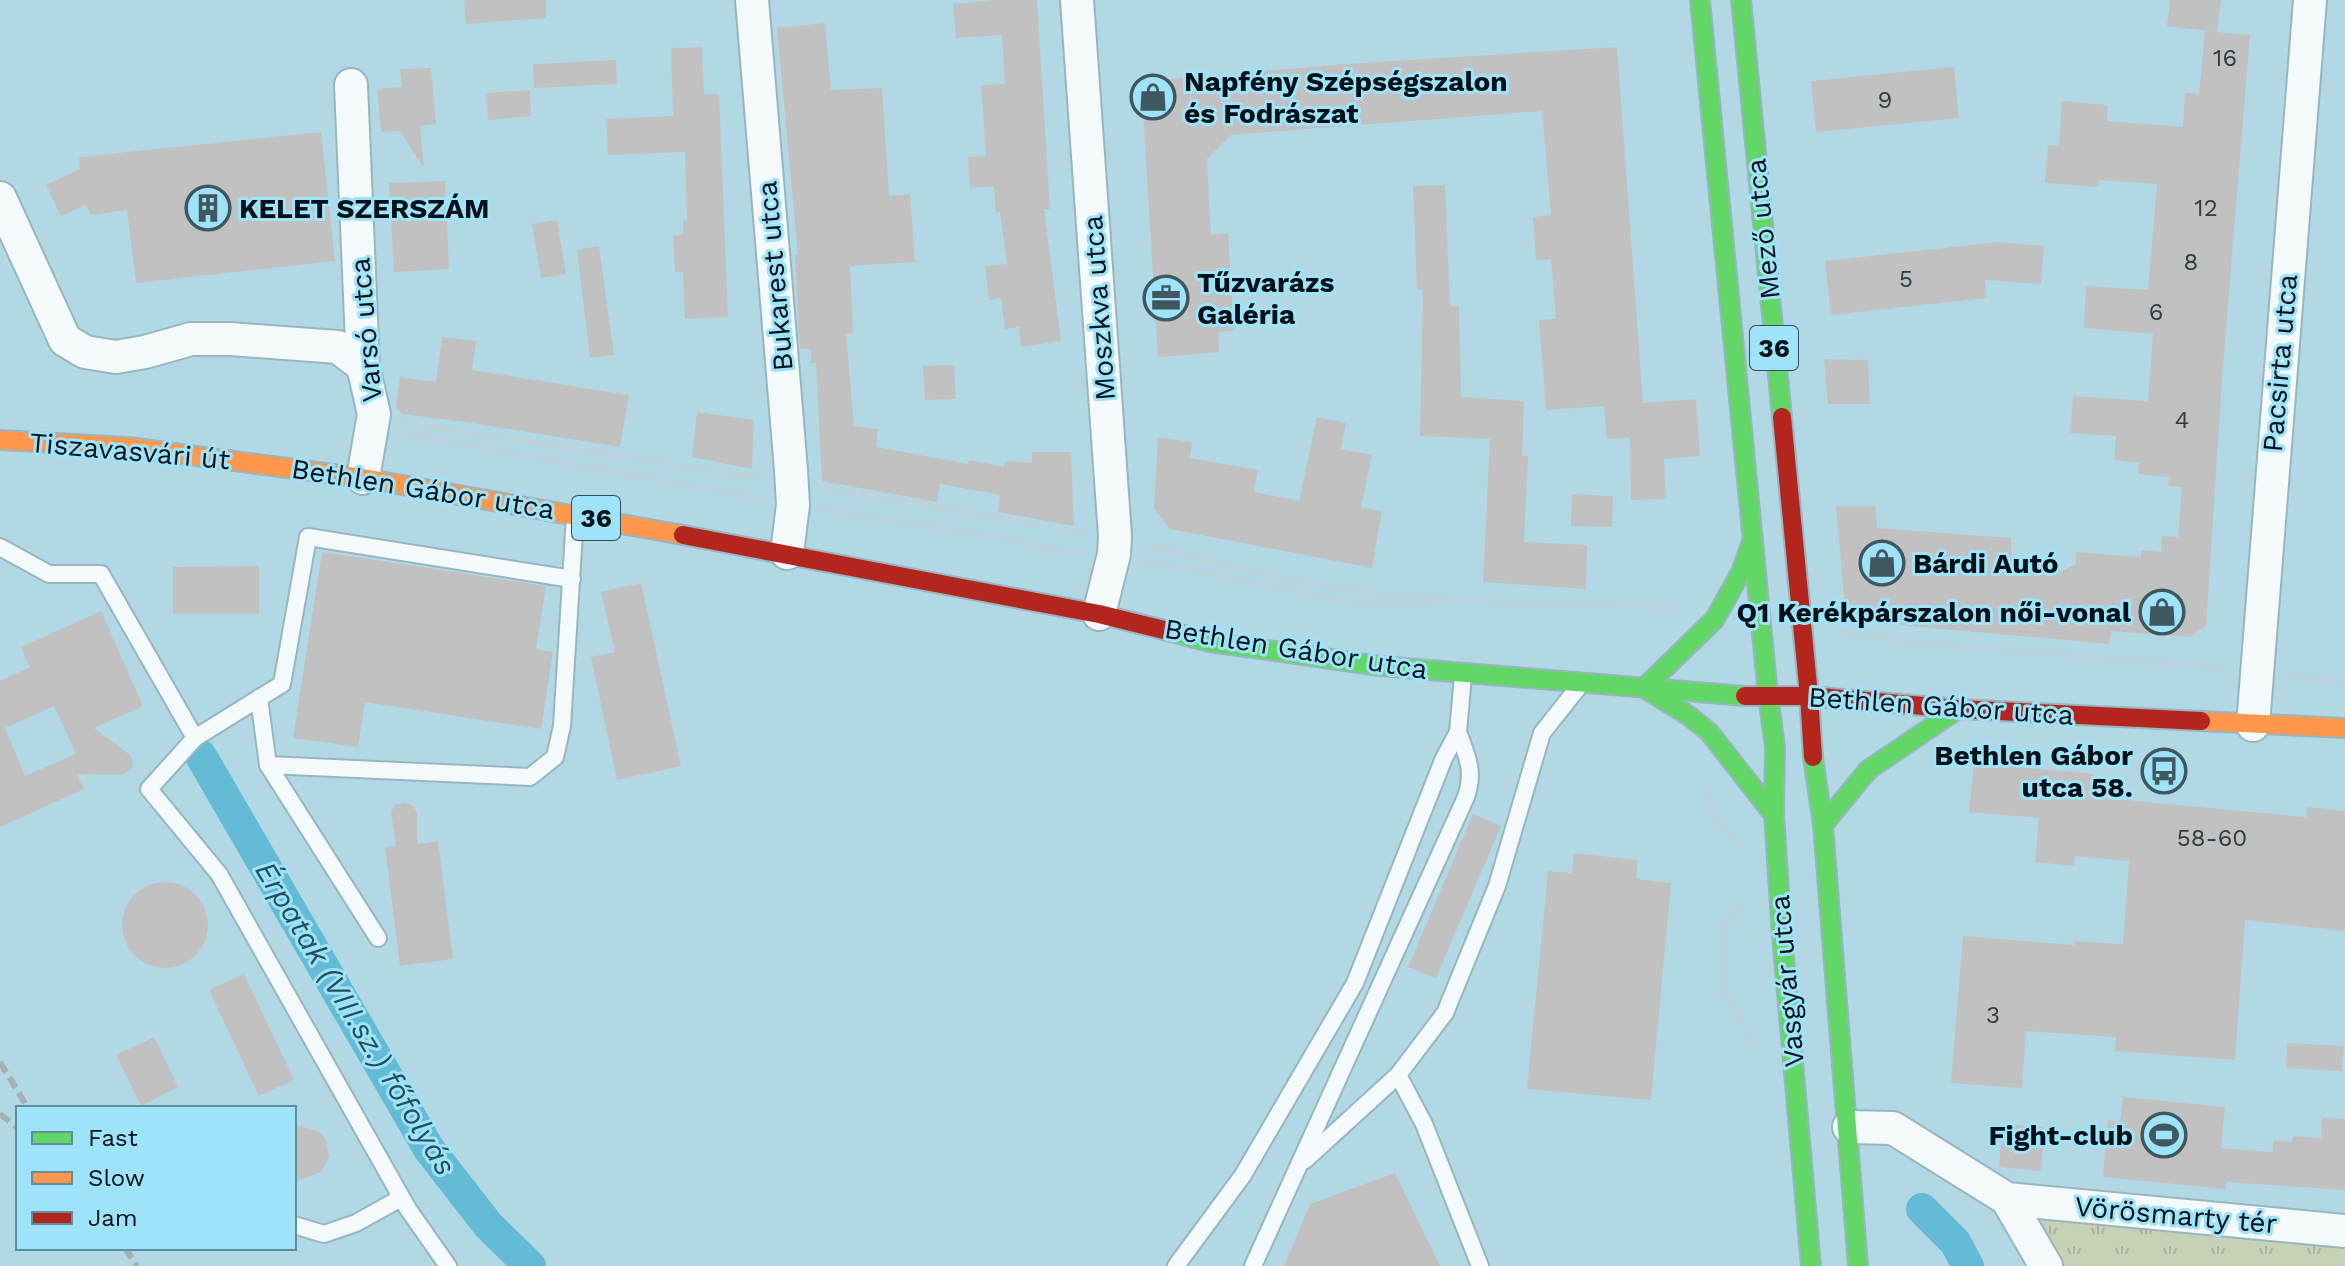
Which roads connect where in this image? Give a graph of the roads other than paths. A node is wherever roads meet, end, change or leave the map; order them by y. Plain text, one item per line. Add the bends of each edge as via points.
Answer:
1 (752, 0) edge
2 (1077, 0) edge
3 (1700, 0) edge
4 (1741, 0) edge
5 (2310, 0) edge
6 (351, 85) dead end
7 (0, 198) edge
8 (363, 366) junction
9 (0, 440) edge
10 (260, 463) joint
11 (363, 478) junction
12 (575, 514) junction
13 (1751, 542) junction
14 (0, 547) edge
15 (787, 553) junction
16 (572, 579) junction
17 (1099, 614) junction
18 (1463, 674) junction
19 (1581, 683) junction
20 (1644, 688) junction
21 (1768, 695) junction
22 (1809, 696) junction
23 (259, 698) junction
24 (1958, 709) junction
25 (2253, 725) junction
26 (2345, 728) edge
27 (1458, 732) junction
28 (195, 738) junction
29 (268, 765) junction
30 (1774, 815) junction
31 (1823, 825) junction
32 (378, 938) dead end
33 (1398, 1075) junction
34 (1849, 1127) junction
35 (1298, 1167) junction
36 (401, 1198) junction
37 (2007, 1199) junction
38 (296, 1226) edge
39 (2345, 1231) edge
40 (448, 1266) edge
41 (1176, 1266) edge
42 (1253, 1266) edge
43 (1480, 1266) edge
44 (1811, 1266) edge
45 (1858, 1266) edge
46 (2046, 1266) edge

1 - 15 street, Bukarest utca via 792,494
2 - 17 street, Moszkva utca via 1114,545
3 - 13 main road, Mező utca / 36
4 - 22 main road, Mező utca / 36
5 - 25 street, Pacsirta utca
6 - 8 street, Varsó utca
7 - 8 street via 65,340 85,352 116,357 191,339 230,339 338,347
8 - 11 street, Varsó utca via 374,414
9 - 10 main road, Tiszavasvári út / 36 via 128,447
10 - 11 main road, Bethlen Gábor utca / 36
11 - 12 main road, Bethlen Gábor utca / 36
12 - 15 main road, Bethlen Gábor utca / 36
12 - 16 lane
13 - 20 main road, 36 via 1715,619
13 - 21 main road, Mező utca / 36
14 - 28 lane via 49,574 101,574
15 - 17 main road, Bethlen Gábor utca / 36
16 - 23 lane via 308,537 282,684
16 - 29 lane via 562,726 555,757 530,777
17 - 18 main road, Bethlen Gábor utca / 36 via 1210,642
18 - 19 main road, Bethlen Gábor utca / 36
18 - 27 lane
19 - 20 main road, Bethlen Gábor utca / 36
19 - 33 lane via 1542,733 1497,886 1445,1013
20 - 21 main road, Bethlen Gábor utca / 36
20 - 30 main road via 1717,741
21 - 22 main road, Bethlen Gábor utca / 36
21 - 30 main road, Vasgyár utca via 1775,747
22 - 24 main road, Bethlen Gábor utca
22 - 31 main road, Vasgyár utca
23 - 28 lane
23 - 29 lane
24 - 25 main road, Bethlen Gábor utca
24 - 31 main road via 1868,770
25 - 26 main road, Bethlen Gábor utca
27 - 35 lane via 1471,767 1469,789
27 - 41 lane via 1355,983 1243,1175
28 - 36 lane via 149,789 219,874
29 - 32 lane
30 - 44 main road, Vasgyár utca
31 - 34 main road, Vasgyár utca
33 - 35 lane
33 - 43 lane via 1424,1124
34 - 37 street, Vörösmarty tér via 1893,1128
34 - 45 main road, Vasgyár utca
35 - 42 lane
36 - 38 lane via 324,1234
36 - 40 lane
37 - 39 street, Vörösmarty tér
37 - 46 street, Vörösmarty tér

